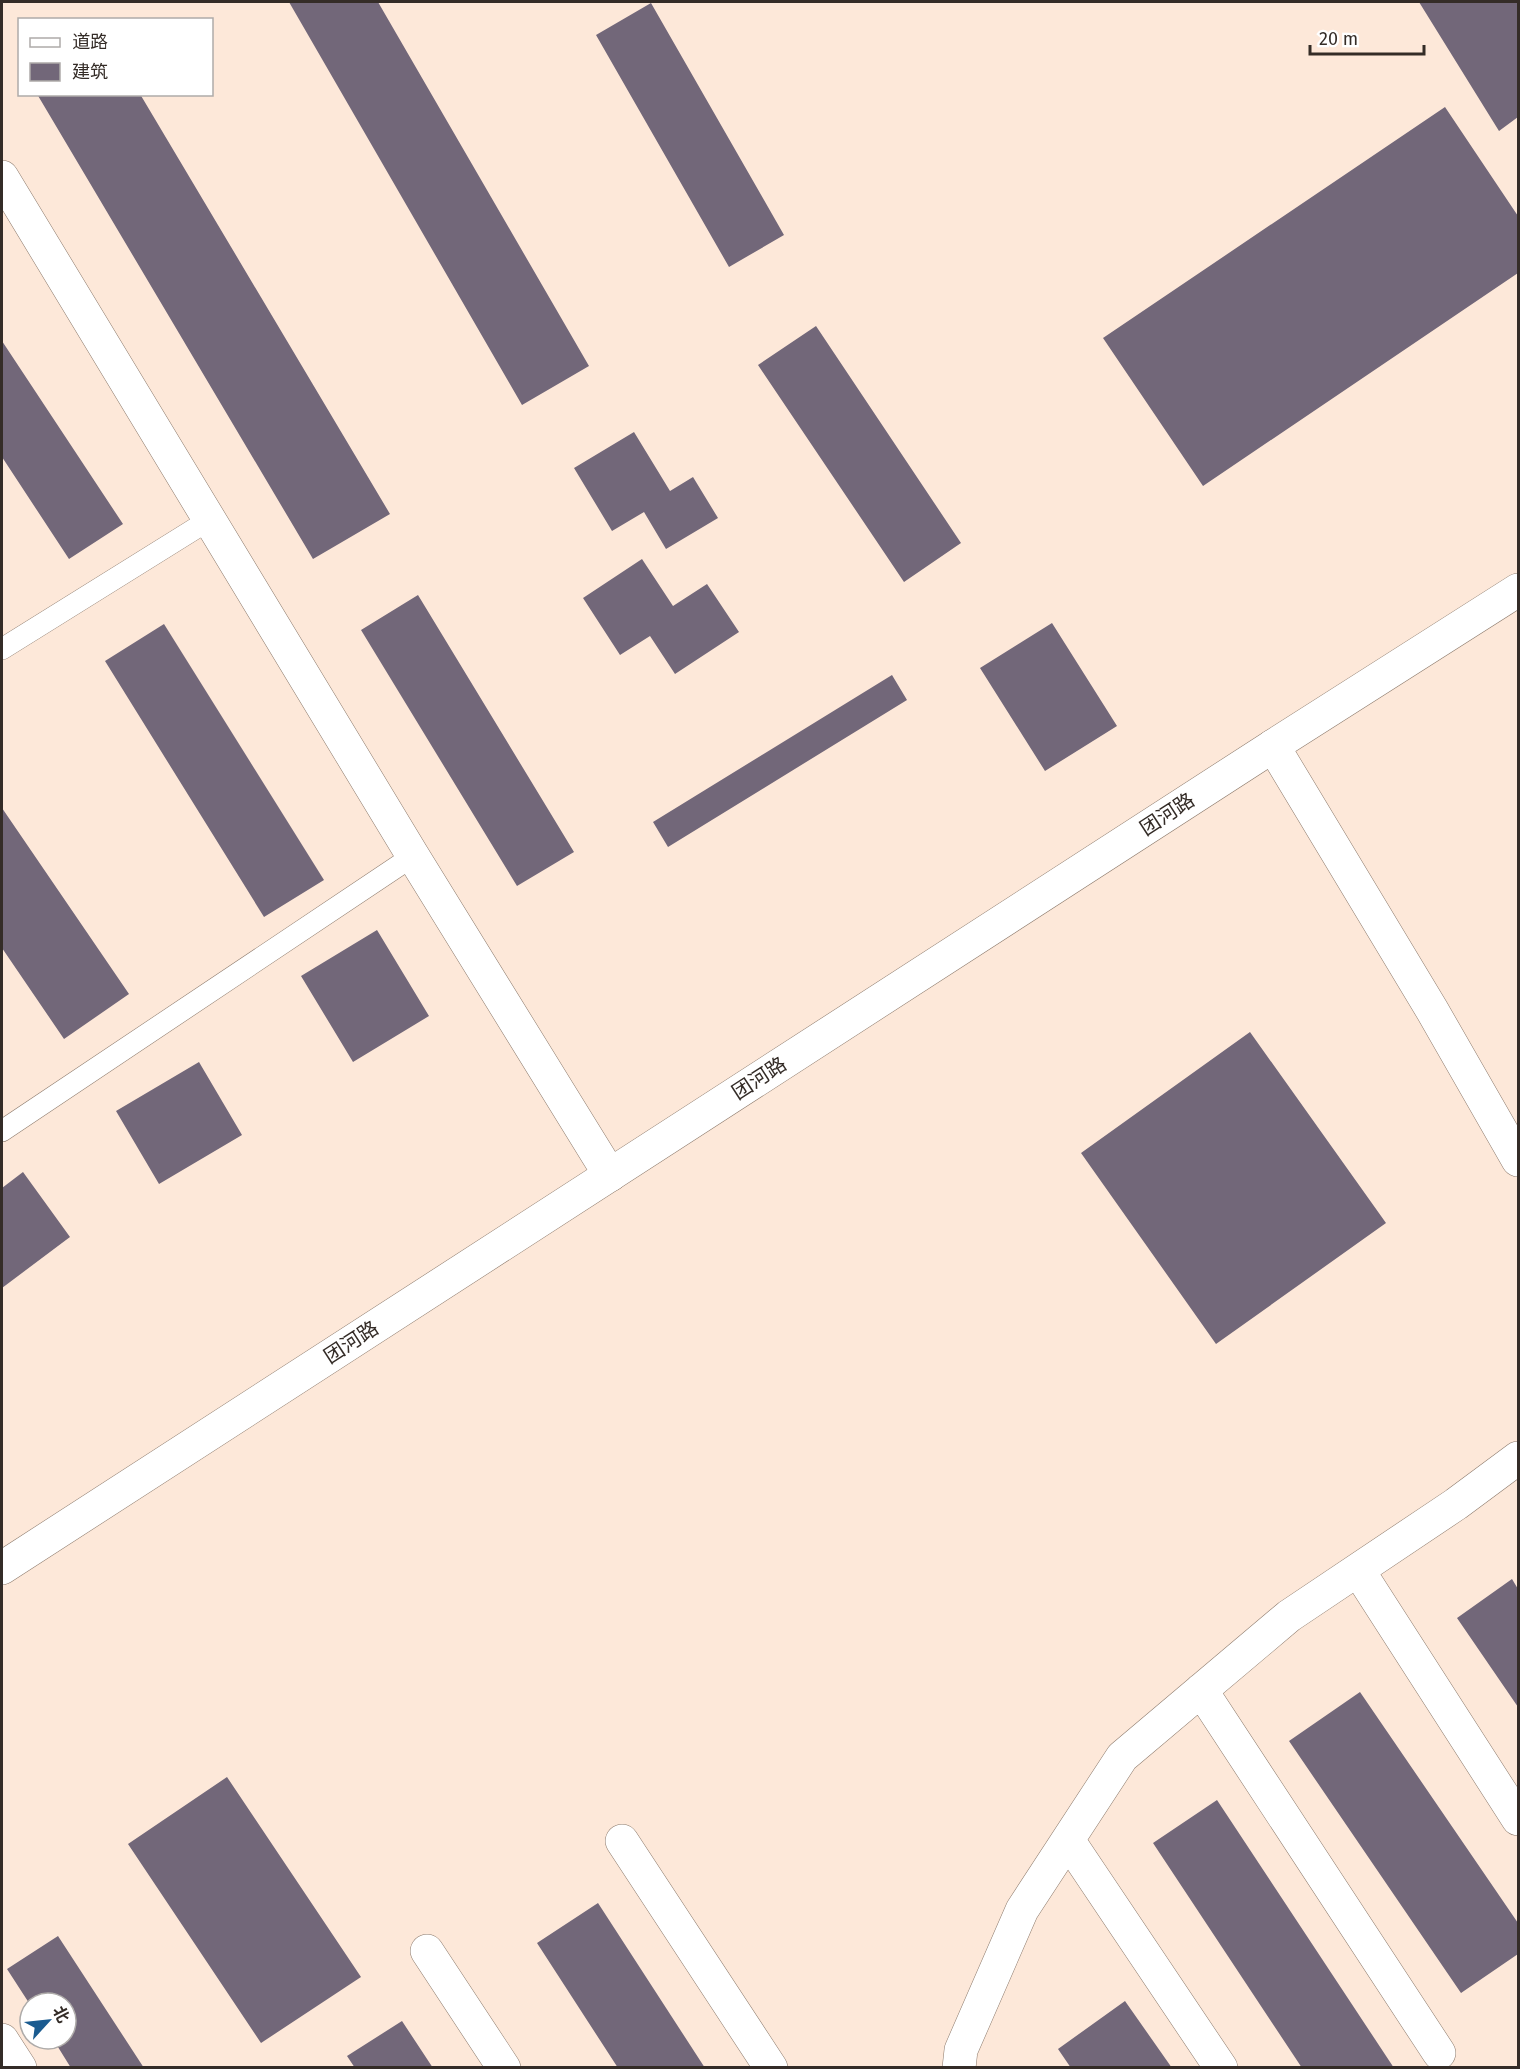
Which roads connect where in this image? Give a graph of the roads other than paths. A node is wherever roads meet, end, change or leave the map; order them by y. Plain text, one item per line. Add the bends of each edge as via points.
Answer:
1 (2, 177) edge
2 (209, 520) junction
3 (1518, 590) edge
4 (2, 649) edge
5 (1273, 746) junction
6 (413, 856) junction
7 (2, 1131) edge
8 (1518, 1160) edge
9 (610, 1175) junction
10 (1517, 1463) edge
11 (2, 1568) edge
12 (1358, 1570) junction
13 (1201, 1690) junction
14 (1518, 1819) edge
15 (1068, 1840) junction
16 (622, 1841) dead end
17 (427, 1951) dead end
18 (2, 2040) edge
19 (1439, 2053) dead end
20 (20, 2067) edge
21 (504, 2067) edge
22 (771, 2067) edge
23 (958, 2067) edge
24 (1221, 2067) edge

1 - 2 street
2 - 4 lane
2 - 6 street
3 - 5 street, 团河路
5 - 8 street
5 - 9 street, 团河路
6 - 7 lane
6 - 9 street
9 - 11 street, 团河路
10 - 12 street
12 - 13 street via 1289,1616
12 - 14 street
13 - 15 street via 1122,1757
13 - 19 street
15 - 23 street via 1022,1910 961,2050
15 - 24 street
16 - 22 street
17 - 21 street
18 - 20 street

